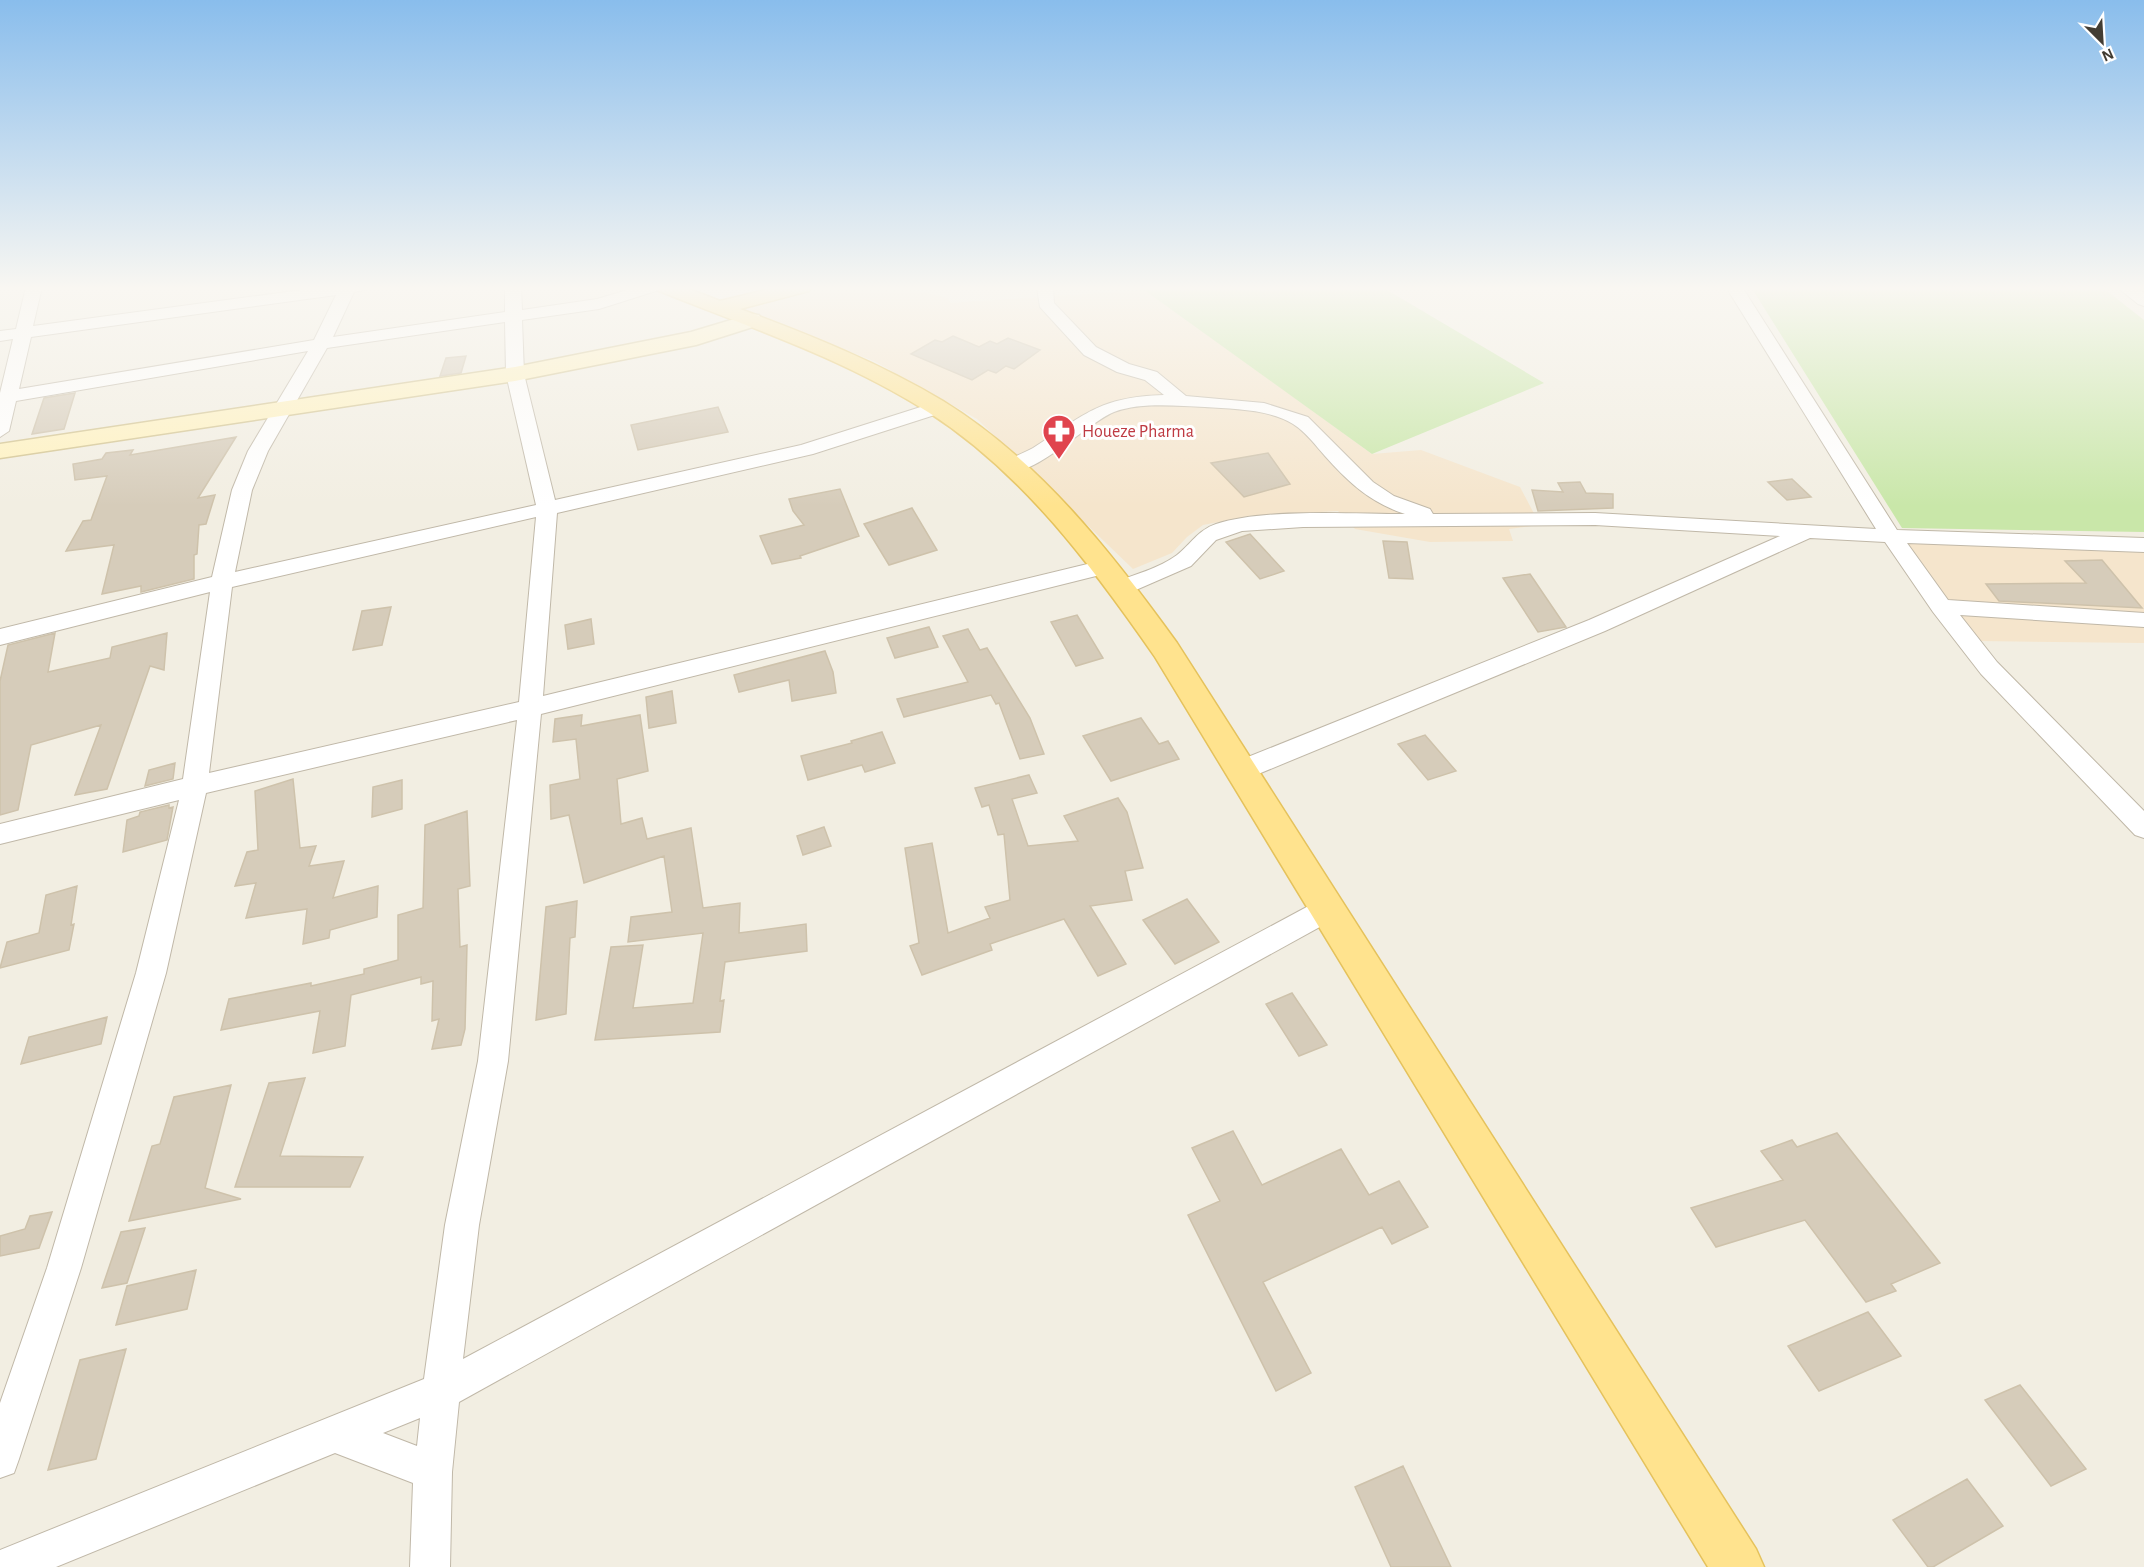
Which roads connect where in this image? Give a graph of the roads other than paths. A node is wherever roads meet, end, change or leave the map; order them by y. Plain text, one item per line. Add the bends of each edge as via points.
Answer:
1 (16, 360) edge
2 (225, 360) edge
3 (312, 360) edge
4 (515, 360) edge
5 (585, 360) edge
6 (849, 360) edge
7 (1108, 360) edge
8 (1780, 360) edge
9 (515, 374) junction
10 (4, 397) edge
11 (1183, 402) junction
12 (937, 408) junction
13 (284, 409) junction
14 (0, 431) edge
15 (0, 452) edge
16 (1011, 467) junction
17 (547, 508) junction
18 (1437, 518) junction
19 (1810, 530) junction
20 (1891, 536) junction
21 (2144, 545) edge
22 (1112, 578) junction
23 (222, 582) junction
24 (1941, 607) junction
25 (2144, 620) edge
26 (0, 637) edge
27 (530, 708) junction
28 (1242, 770) junction
29 (195, 786) junction
30 (2144, 828) edge
31 (0, 834) edge
32 (1326, 910) junction
33 (443, 1390) junction
34 (333, 1433) junction
35 (0, 1459) edge
36 (433, 1472) junction
37 (7, 1567) edge
38 (430, 1567) edge
39 (1738, 1567) edge

1 - 10 street
2 - 10 street
3 - 13 street
4 - 9 street
5 - 9 main road
6 - 12 main road
7 - 11 street via 1151,376
8 - 20 street
9 - 13 main road
9 - 17 street
10 - 14 street
11 - 16 street via 1144,400 1107,408
11 - 18 street via 1285,412 1311,430 1376,494
12 - 16 main road
12 - 17 street via 806,450
13 - 15 main road
13 - 23 street via 258,451 242,489
16 - 22 main road via 1051,506
17 - 23 street
17 - 27 street
18 - 19 street via 1594,519
18 - 22 street via 1242,525 1209,535 1183,561
19 - 20 street
19 - 28 street via 1651,603
20 - 21 street
20 - 24 street
22 - 27 street
22 - 28 main road via 1166,650
23 - 26 street
23 - 29 street
24 - 25 street
24 - 30 street via 1989,668
27 - 29 street
27 - 33 street via 493,1061 462,1225
28 - 32 main road
29 - 31 street
29 - 35 street via 151,973 64,1268
32 - 33 street
32 - 39 main road
33 - 34 street
33 - 36 street
34 - 36 street
34 - 37 street
36 - 38 street

